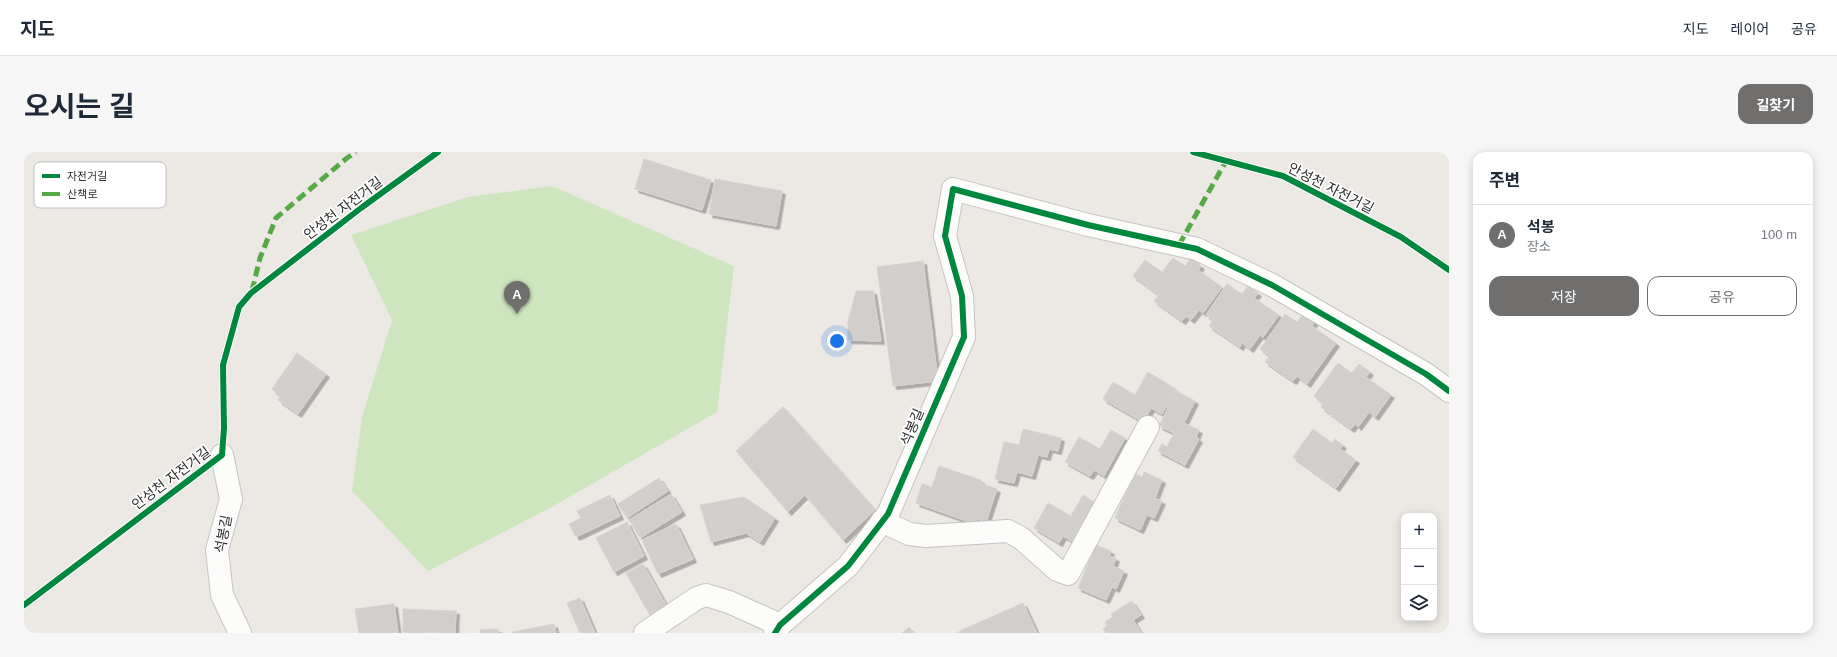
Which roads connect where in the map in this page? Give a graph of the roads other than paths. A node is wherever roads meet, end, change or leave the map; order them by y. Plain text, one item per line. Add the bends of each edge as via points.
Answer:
1 (1449, 391) edge
2 (1148, 427) dead end
3 (222, 455) dead end
4 (882, 521) junction
5 (777, 629) edge
6 (240, 633) edge
7 (645, 633) edge

1 - 4 street, 석봉길 via 1426,374 1272,285 1197,249 1088,226 953,189 945,236 962,296 964,337 888,514
2 - 4 street via 1068,574 1057,570 1022,538 1008,532 926,536 909,534
3 - 6 street, 석봉길 via 231,499 217,550 222,595
4 - 5 street, 석봉길 via 848,566
5 - 7 street via 729,602 706,595 697,598

